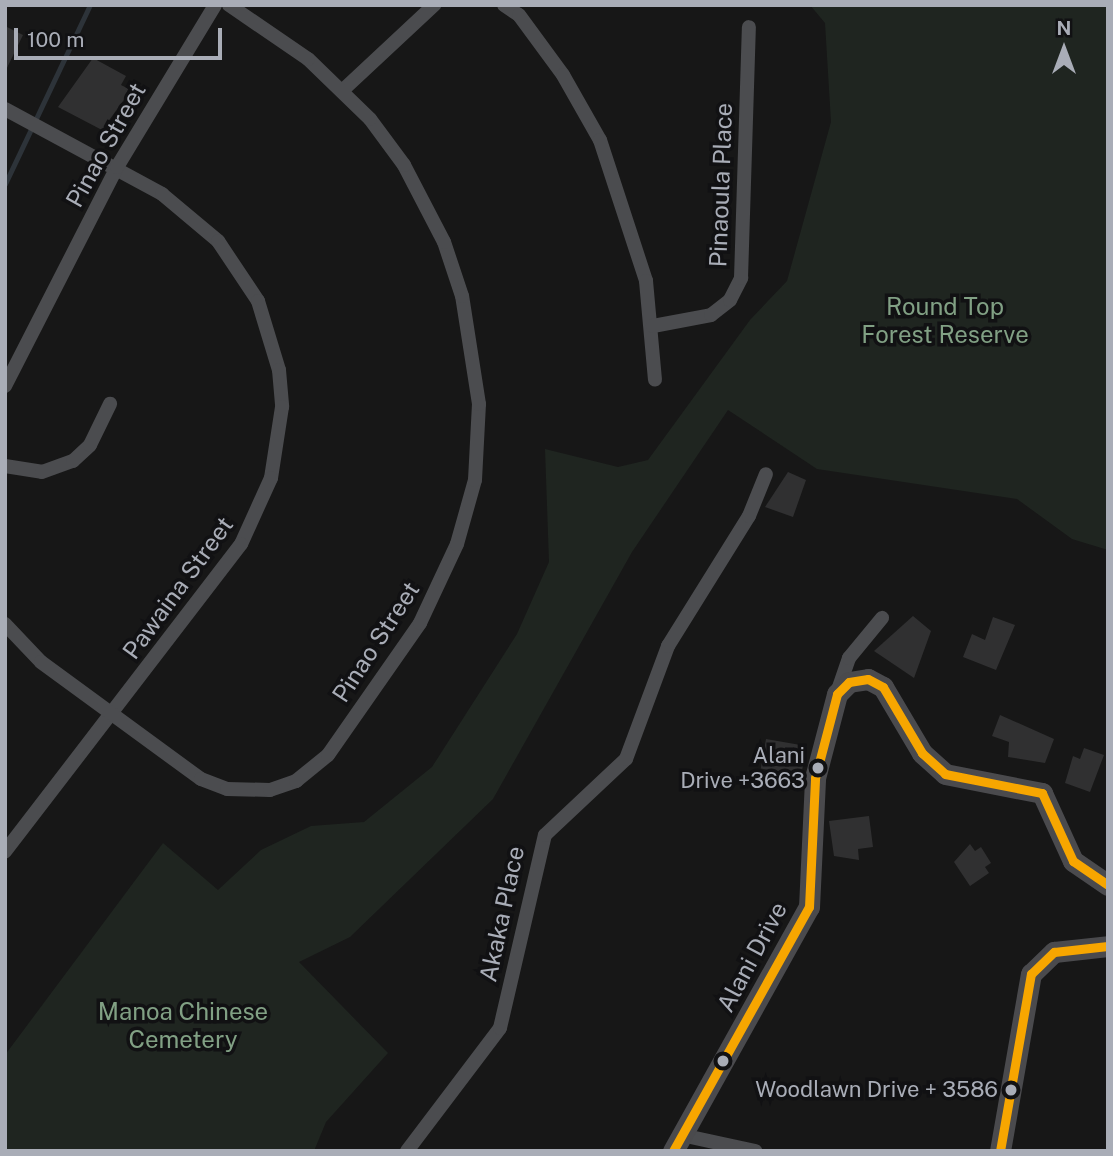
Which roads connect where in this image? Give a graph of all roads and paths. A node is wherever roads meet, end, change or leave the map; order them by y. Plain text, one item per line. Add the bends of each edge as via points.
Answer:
1 (215, 5) edge
2 (229, 5) edge
3 (434, 5) edge
4 (504, 5) edge
5 (522, 10) edge
6 (749, 27) dead end
7 (343, 90) junction
8 (7, 110) edge
9 (117, 167) junction
10 (653, 326) junction
11 (655, 380) dead end
12 (5, 386) edge
13 (110, 404) dead end
14 (5, 466) edge
15 (766, 474) dead end
16 (882, 618) dead end
17 (5, 624) edge
18 (837, 694) junction
19 (113, 716) junction
20 (6, 849) edge
21 (1108, 885) edge
22 (1108, 946) edge
23 (680, 1143) edge
24 (407, 1151) edge
25 (755, 1151) edge
26 (1000, 1151) edge

1 - 9 street, Pinao Street
2 - 7 street, Pinao Street
3 - 7 street
4 - 5 street
5 - 10 street via 600,140 628,209
6 - 10 street, Pinaoula Place via 741,278 730,300 710,315
7 - 19 street, Pinao Street via 419,190 462,296 480,429 457,544 413,634 328,755 296,781 256,792 214,785
8 - 9 street, Pawaina Street
9 - 12 street, Pinao Street
9 - 19 street, Pawaina Street via 192,215 240,270 271,335 282,407 271,478 253,523
10 - 11 street
13 - 14 street via 90,445 73,461 42,472
15 - 24 street, Akaka Place via 749,516 668,646 626,759 541,841 500,1028
16 - 18 street, Alani Drive via 849,658
17 - 19 street, Pinao Street via 41,662
18 - 21 street via 857,679 876,682 922,753 945,774 1040,791 1073,862
18 - 23 street, Alani Drive via 815,778 809,907
19 - 20 street, Pawaina Street
22 - 26 street via 1054,952 1031,974
23 - 25 street

